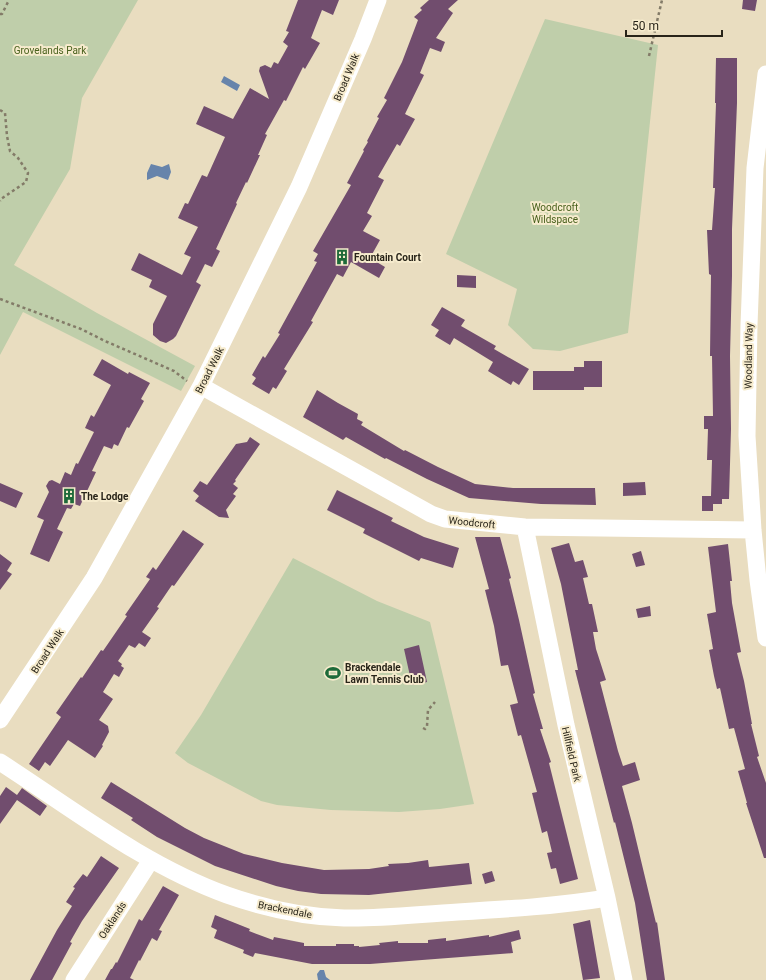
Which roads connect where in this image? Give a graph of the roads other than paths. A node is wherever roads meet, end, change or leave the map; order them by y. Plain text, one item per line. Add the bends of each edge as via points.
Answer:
1 (378, 0) edge
2 (766, 74) edge
3 (200, 388) junction
4 (525, 527) junction
5 (753, 530) junction
6 (766, 638) edge
7 (0, 720) edge
8 (0, 762) edge
9 (151, 860) junction
10 (607, 898) junction
11 (74, 980) edge
12 (624, 980) edge

1 - 3 street, Broad Walk via 299,187
2 - 5 street, Woodland Way via 755,168 749,325 747,436
3 - 4 street, Woodcroft via 431,514 445,519
3 - 7 street, Broad Walk via 94,578
4 - 5 street, Woodcroft
4 - 10 street, Hillfield Park via 566,726
5 - 6 street, Woodland Way
8 - 9 street, Brackendale via 107,834
9 - 10 street, Brackendale via 203,885 260,905 302,914 344,918 486,910
9 - 11 street, Oaklands
10 - 12 street, Hillfield Park

